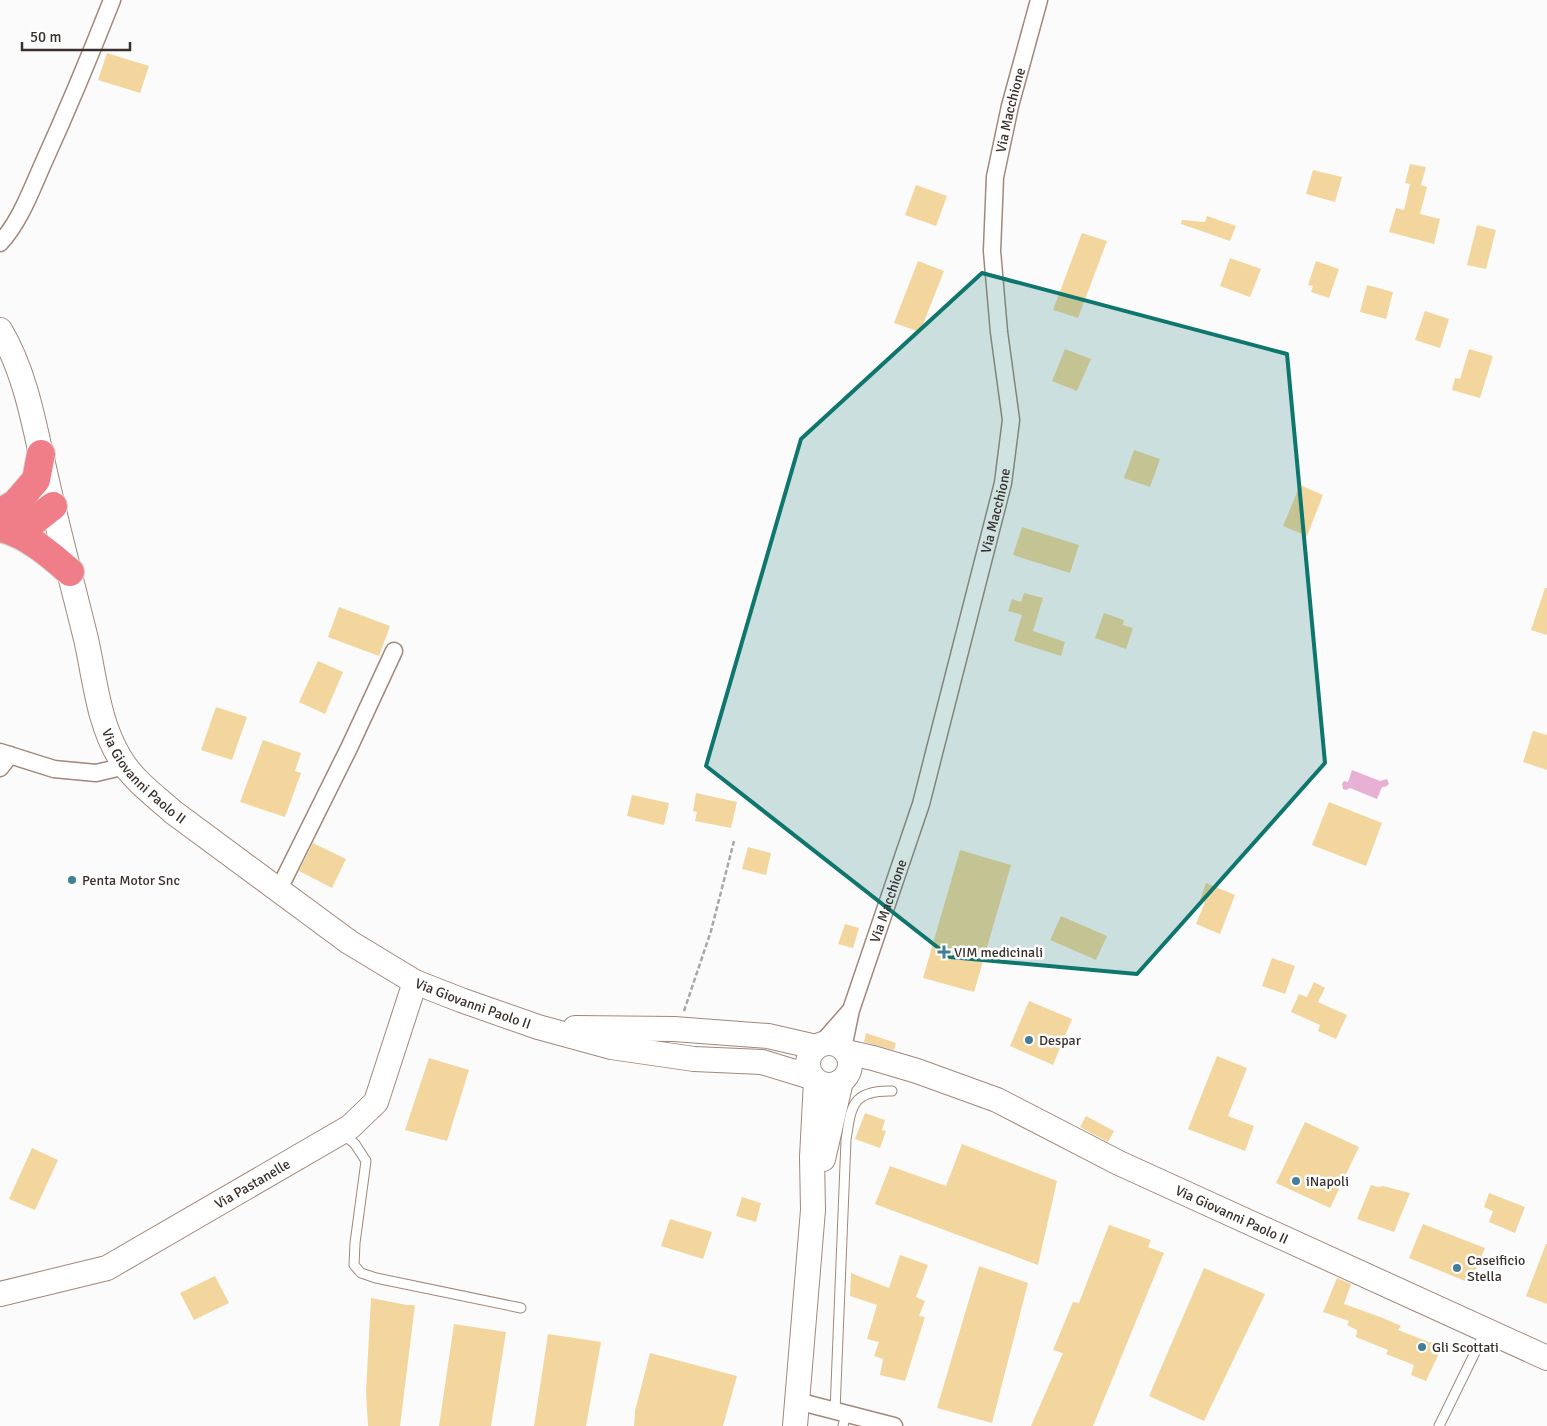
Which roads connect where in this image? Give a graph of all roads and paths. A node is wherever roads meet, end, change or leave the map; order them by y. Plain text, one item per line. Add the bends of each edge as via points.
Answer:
1 (112, 0) edge
2 (1039, 0) edge
3 (0, 242) edge
4 (0, 330) edge
5 (41, 454) junction
6 (53, 506) junction
7 (5, 520) edge
8 (70, 572) junction
9 (394, 651) dead end
10 (5, 753) edge
11 (126, 766) junction
12 (0, 768) edge
13 (734, 841) dead end
14 (278, 891) junction
15 (415, 982) junction
16 (538, 1027) junction
17 (680, 1030) junction
18 (832, 1048) junction
19 (917, 1071) junction
20 (814, 1079) junction
21 (844, 1079) junction
22 (892, 1091) dead end
23 (342, 1132) junction
24 (813, 1210) junction
25 (0, 1294) edge
26 (521, 1308) dead end
27 (1485, 1331) junction
28 (1547, 1358) edge
29 (797, 1401) junction
30 (841, 1417) edge
31 (795, 1426) edge
32 (894, 1426) edge
33 (1439, 1426) edge

1 - 3 street via 88,63 26,202
2 - 18 street, Via Macchione via 995,176 992,251 1011,420 1003,483 921,804 851,1010
4 - 5 street, Via Giovanni Paolo II via 19,370
5 - 6 street, Via Giovanni Paolo II
5 - 7 highway via 36,480
6 - 7 highway via 34,521
6 - 8 street, Via Giovanni Paolo II
7 - 8 highway
8 - 11 street, Via Giovanni Paolo II via 95,690 107,730 120,760
9 - 14 street
10 - 11 street via 62,770 96,773
10 - 12 street
11 - 14 street, Via Giovanni Paolo II via 173,812
13 - 17 path via 711,931
14 - 15 street, Via Giovanni Paolo II via 349,942
15 - 16 street, Via Giovanni Paolo II
15 - 23 street, Via Pastanelle via 376,1102
16 - 17 street, Via Giovanni Paolo II
16 - 20 street, Via Giovanni Paolo II via 611,1047 694,1059 762,1062
17 - 18 street, Via Giovanni Paolo II via 768,1036
18 - 19 street, Via Giovanni Paolo II
18 - 20 street via 811,1052 807,1064
18 - 21 street via 850,1064
19 - 21 street via 874,1070
19 - 27 street, Via Giovanni Paolo II via 997,1100 1119,1163
20 - 21 street via 829,1086
20 - 24 street
21 - 24 street via 822,1159
22 - 30 lane via 867,1092 850,1113 846,1140
23 - 25 street, Via Pastanelle via 107,1268
23 - 26 lane via 366,1161 354,1265 361,1273 412,1287
24 - 29 street
27 - 28 street, Via Giovanni Paolo II
27 - 33 lane
29 - 30 street
29 - 31 street
30 - 32 street

